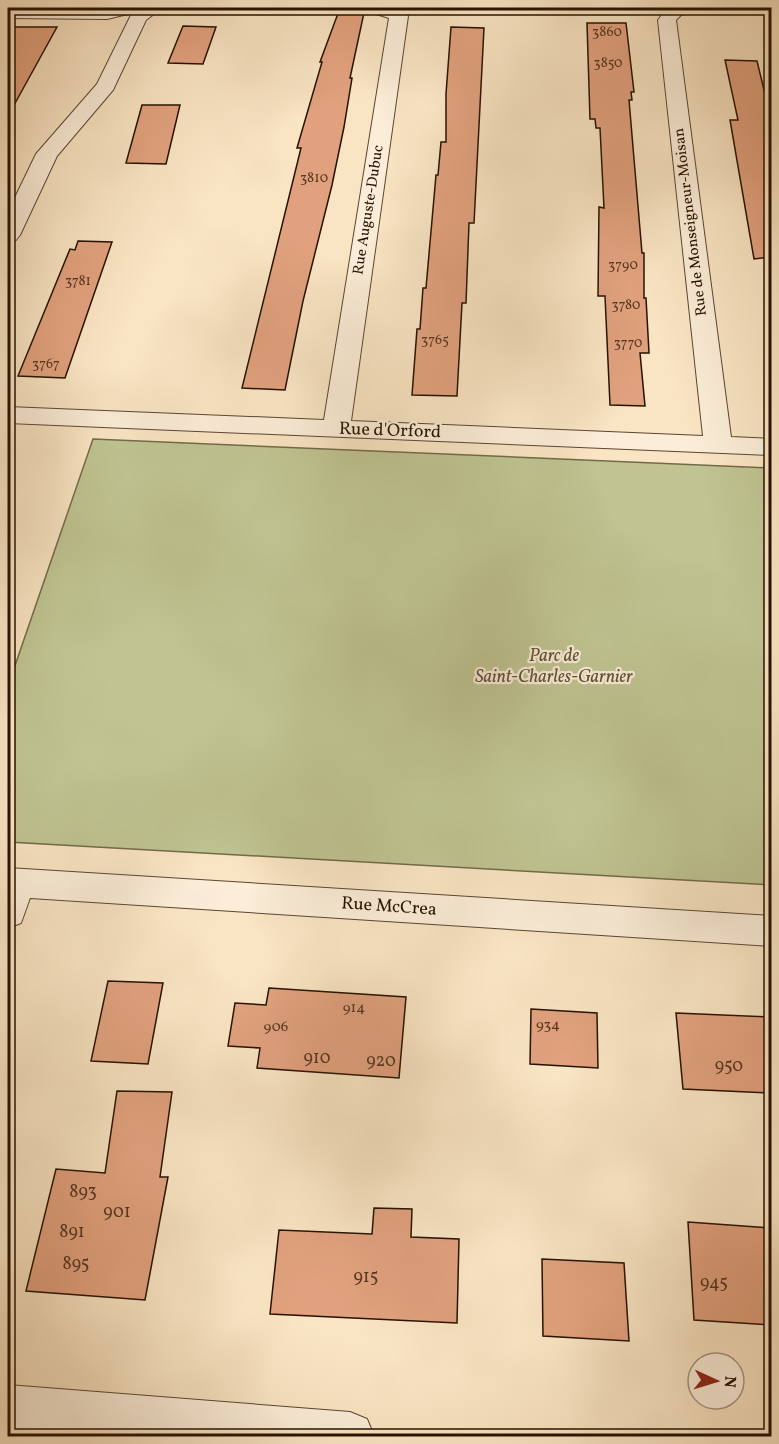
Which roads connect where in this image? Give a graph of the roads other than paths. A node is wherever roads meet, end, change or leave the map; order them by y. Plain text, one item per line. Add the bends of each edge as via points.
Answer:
1 (128, 8) edge
2 (153, 8) edge
3 (377, 8) edge
4 (683, 8) edge
5 (8, 12) edge
6 (8, 235) edge
7 (8, 415) edge
8 (336, 429) junction
9 (718, 445) junction
10 (771, 447) edge
11 (10, 892) edge
12 (771, 932) edge
13 (8, 1408) edge
14 (350, 1437) edge

1 - 5 street via 107,13
2 - 6 street via 138,18 106,86 46,154
3 - 8 street, Rue Auguste-Dubuc via 399,16
4 - 9 street, Rue de Monseigneur-Moisan via 674,10 667,20
7 - 8 street, Rue d'Orford
8 - 9 street, Rue d'Orford
9 - 10 street, Rue d'Orford
11 - 12 street, Rue McCrea
13 - 14 street

